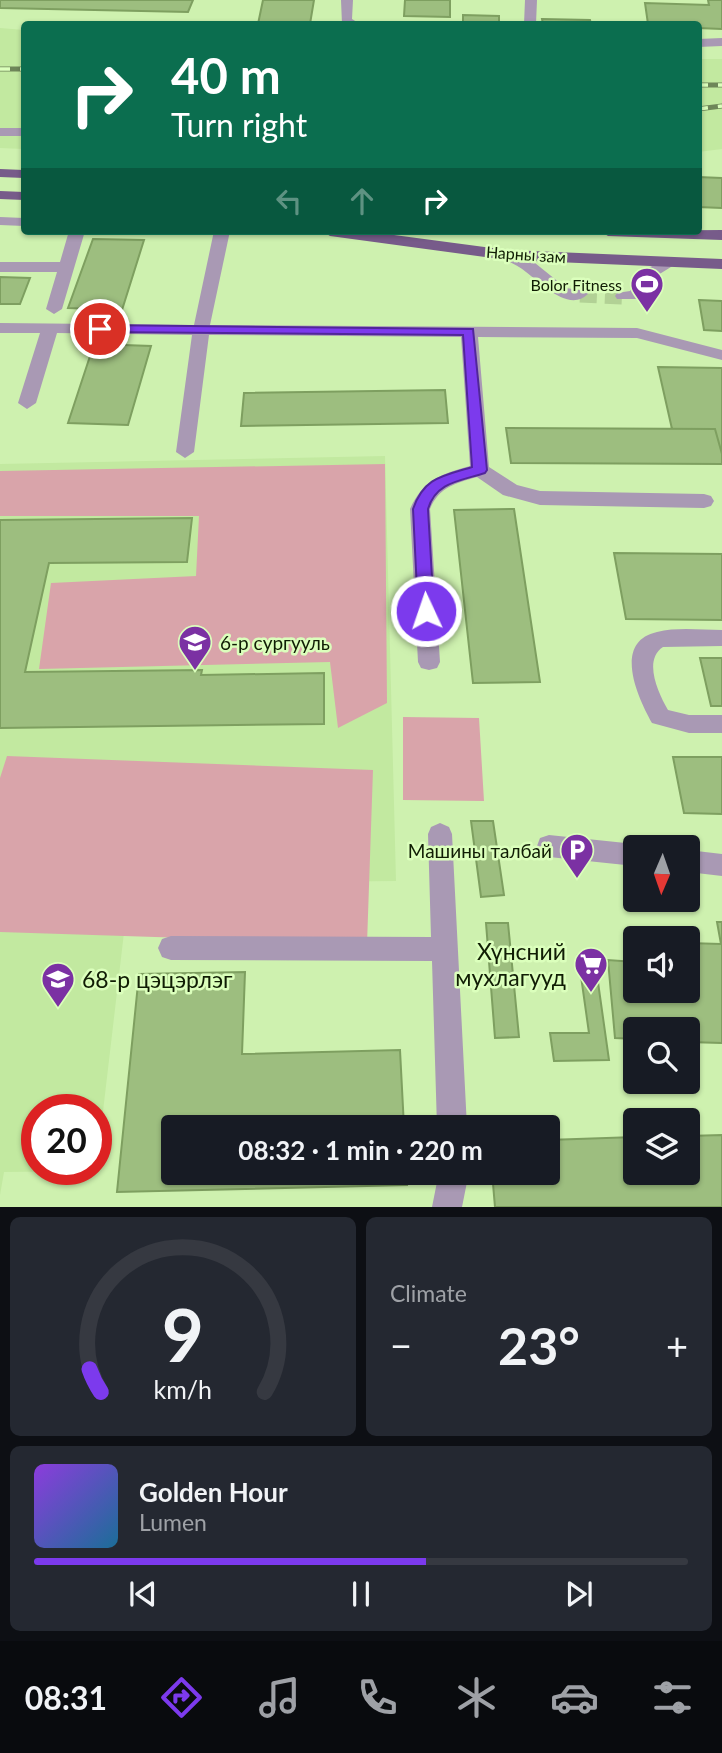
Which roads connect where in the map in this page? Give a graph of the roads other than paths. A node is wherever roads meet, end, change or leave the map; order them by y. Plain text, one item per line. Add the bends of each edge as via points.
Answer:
1 (347, 0) edge
2 (531, 0) edge
3 (346, 21) edge
4 (530, 21) edge
5 (722, 41) edge
6 (702, 43) edge
7 (0, 132) edge
8 (21, 132) edge
9 (0, 173) edge
10 (21, 174) edge
11 (0, 195) edge
12 (21, 196) edge
13 (0, 221) edge
14 (21, 222) edge
15 (702, 234) edge
16 (76, 235) edge
17 (221, 235) edge
18 (360, 235) edge
19 (722, 235) edge
20 (507, 255) junction
21 (671, 262) junction
22 (722, 264) edge
23 (0, 267) edge
24 (67, 267) junction
25 (580, 294) tunnel mouth
26 (623, 296) tunnel mouth
27 (54, 309) dead end
28 (0, 328) edge
29 (50, 329) junction
30 (201, 330) junction
31 (469, 331) junction
32 (722, 355) edge
33 (27, 403) dead end
34 (185, 452) dead end
35 (480, 470) junction
36 (704, 501) dead end
37 (722, 638) edge
38 (429, 662) dead end
39 (722, 724) edge
40 (440, 834) dead end
41 (549, 846) dead end
42 (623, 854) edge
43 (700, 862) edge
44 (722, 865) edge
45 (171, 948) dead end
46 (445, 949) junction
47 (452, 1115) edge
48 (451, 1185) edge
49 (447, 1207) edge

1 - 3 street
2 - 4 street
5 - 6 street
7 - 8 street
9 - 10 main road
11 - 12 main road
13 - 14 street
15 - 19 main road
16 - 24 street
17 - 30 street
18 - 20 main road, Нарны зам
20 - 21 main road, Нарны зам
20 - 25 street via 562,293
21 - 22 main road, Нарны зам
21 - 26 street via 652,272 635,296
23 - 24 street
24 - 27 street
28 - 29 street
29 - 30 street
29 - 33 street
30 - 31 street
30 - 34 street
31 - 32 street via 637,333
31 - 35 street
35 - 36 street via 510,490 540,498
35 - 38 street via 435,484 420,509
37 - 39 street via 659,639 648,646 641,660 649,697 660,717 689,724
40 - 46 street
41 - 42 street
43 - 44 street
45 - 46 street
46 - 47 street
48 - 49 street

